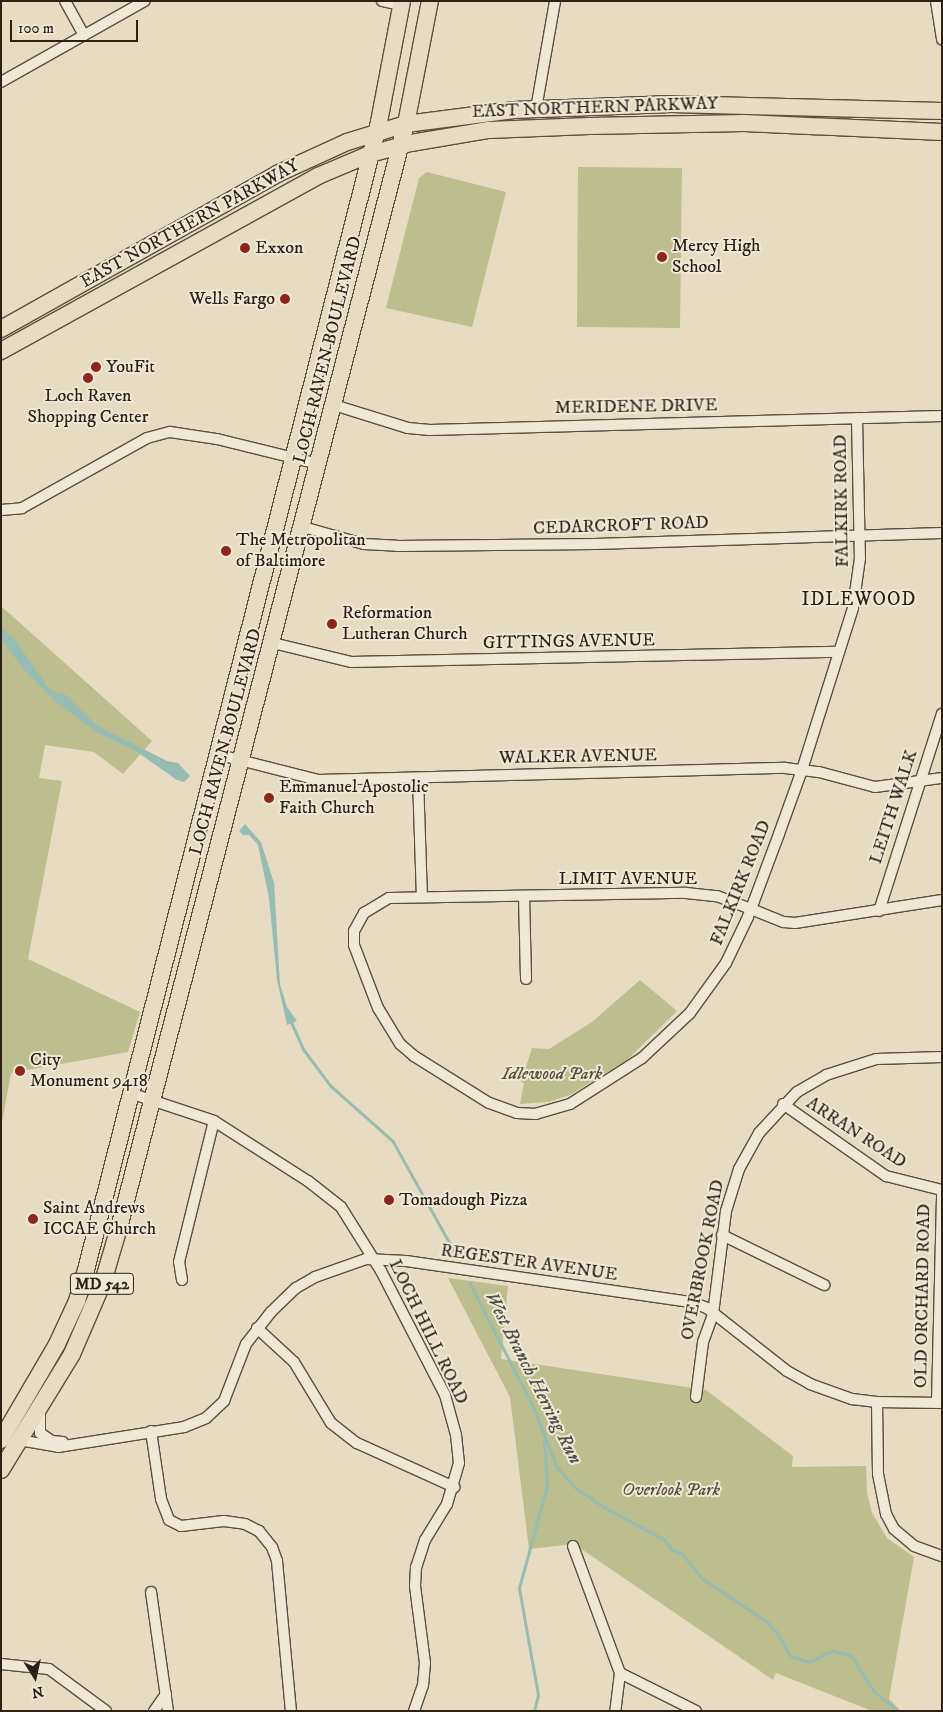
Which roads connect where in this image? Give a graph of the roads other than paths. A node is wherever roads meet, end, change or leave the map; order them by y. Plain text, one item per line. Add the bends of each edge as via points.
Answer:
1 (65, 1) edge
2 (145, 1) edge
3 (382, 1) edge
4 (430, 1) edge
5 (555, 1) edge
6 (936, 1) edge
7 (402, 3) edge
8 (84, 35) junction
9 (942, 40) edge
10 (1, 82) edge
11 (536, 109) junction
12 (942, 110) edge
13 (406, 124) junction
14 (941, 132) edge
15 (376, 133) junction
16 (400, 146) junction
17 (370, 154) junction
18 (1, 328) edge
19 (1, 351) edge
20 (334, 405) junction
21 (942, 416) edge
22 (857, 418) junction
23 (292, 457) junction
24 (319, 464) junction
25 (1, 510) edge
26 (303, 526) junction
27 (942, 533) edge
28 (860, 536) junction
29 (273, 643) junction
30 (839, 652) junction
31 (942, 714) edge
32 (216, 754) junction
33 (242, 762) junction
34 (802, 770) junction
35 (418, 778) junction
36 (942, 778) edge
37 (918, 782) junction
38 (524, 896) junction
39 (422, 897) junction
40 (942, 900) edge
41 (751, 909) junction
42 (878, 911) junction
43 (354, 931) joint
44 (526, 979) dead end
45 (942, 1057) edge
46 (130, 1093) junction
47 (154, 1100) junction
48 (783, 1104) junction
49 (214, 1122) junction
50 (114, 1156) junction
51 (138, 1158) junction
52 (942, 1190) edge
53 (722, 1236) junction
54 (375, 1260) junction
55 (182, 1280) dead end
56 (824, 1285) dead end
57 (713, 1314) junction
58 (257, 1328) junction
59 (696, 1397) dead end
60 (44, 1401) junction
61 (877, 1402) junction
62 (939, 1402) edge
63 (151, 1431) junction
64 (7, 1438) edge
65 (69, 1443) junction
66 (1, 1470) edge
67 (454, 1486) junction
68 (574, 1546) dead end
69 (942, 1556) edge
70 (151, 1592) dead end
71 (1, 1664) edge
72 (620, 1673) junction
73 (166, 1694) junction
74 (106, 1711) edge
75 (154, 1711) edge
76 (168, 1711) edge
77 (291, 1711) edge
78 (414, 1711) edge
79 (615, 1711) edge
80 (696, 1711) edge

1 - 8 street
2 - 8 street
3 - 7 street
4 - 13 main road, LOCH RAVEN BOULEVARD
5 - 11 street
6 - 9 street
7 - 15 main road, LOCH RAVEN BOULEVARD
8 - 10 street
11 - 12 main road, EAST NORTHERN PARKWAY via 744,104
11 - 13 main road, EAST NORTHERN PARKWAY
12 - 14 street
13 - 15 main road, EAST NORTHERN PARKWAY
13 - 16 main road, LOCH RAVEN BOULEVARD
14 - 16 main road, EAST NORTHERN PARKWAY via 744,123 589,126 490,130
15 - 17 main road, LOCH RAVEN BOULEVARD
15 - 18 main road, EAST NORTHERN PARKWAY via 276,174
16 - 17 main road, EAST NORTHERN PARKWAY
16 - 20 main road, LOCH RAVEN BOULEVARD
17 - 19 main road, EAST NORTHERN PARKWAY via 277,197
17 - 23 main road, LOCH RAVEN BOULEVARD
20 - 22 street, MERIDENE DRIVE via 408,428 430,430
20 - 24 main road, LOCH RAVEN BOULEVARD
21 - 22 street, MERIDENE DRIVE
22 - 28 street, FALKIRK ROAD
23 - 24 street
23 - 25 street via 217,439 170,432 147,438 22,508
23 - 32 main road, LOCH RAVEN BOULEVARD
24 - 26 main road, LOCH RAVEN BOULEVARD
26 - 28 street, CEDARCROFT ROAD via 364,544 397,546
26 - 29 main road, LOCH RAVEN BOULEVARD
27 - 28 street, CEDARCROFT ROAD
28 - 30 street, FALKIRK ROAD via 856,595
29 - 30 street, GITTINGS AVENUE via 351,662
29 - 33 main road, LOCH RAVEN BOULEVARD
30 - 34 street, FALKIRK ROAD
31 - 37 street, LEITH WALK
32 - 33 street, WALKER AVENUE
32 - 46 main road, LOCH RAVEN BOULEVARD
33 - 35 street, WALKER AVENUE via 318,780
33 - 47 main road, LOCH RAVEN BOULEVARD / MD 542
34 - 35 street, WALKER AVENUE
34 - 37 street, WALKER AVENUE via 866,786
34 - 41 street, FALKIRK ROAD
35 - 39 street
36 - 37 street, WALKER AVENUE
37 - 42 street, LEITH WALK
38 - 39 street, LIMIT AVENUE
38 - 41 street, LIMIT AVENUE via 686,893 717,896
38 - 44 street
39 - 43 street, LIMIT AVENUE via 379,901 364,913
40 - 42 street, LIMIT AVENUE
41 - 42 street, LIMIT AVENUE via 795,923
41 - 43 street, FALKIRK ROAD via 740,937 711,987 665,1038 622,1072 570,1104 526,1114 488,1103 400,1044 368,984 354,946
45 - 48 street, OVERBROOK ROAD via 876,1059 848,1067 810,1083
46 - 47 street, LOCH HILL ROAD
46 - 50 main road, LOCH RAVEN BOULEVARD / MD 542
47 - 49 street, LOCH HILL ROAD
47 - 51 main road, LOCH RAVEN BOULEVARD / MD 542
48 - 52 street, ARRAN ROAD via 886,1176
48 - 53 street, OVERBROOK ROAD via 759,1133 739,1169
49 - 54 street, LOCH HILL ROAD via 332,1199 347,1213
49 - 55 street via 179,1262
50 - 51 main road via 122,1163
50 - 64 main road, LOCH RAVEN BOULEVARD / MD 542 via 77,1301 58,1344 59,1362 21,1425
51 - 60 main road, LOCH RAVEN BOULEVARD / MD 542 via 103,1282 72,1354
52 - 62 street, OLD ORCHARD ROAD
53 - 56 street
53 - 57 street, OVERBROOK ROAD
54 - 57 street, REGESTER AVENUE via 406,1261 678,1300 707,1308
54 - 58 street, REGESTER AVENUE via 366,1259 340,1266 296,1288
54 - 67 street, LOCH HILL ROAD via 449,1406 458,1448
57 - 59 street, OVERBROOK ROAD via 703,1342
57 - 61 street, REGESTER AVENUE via 810,1384 852,1399
58 - 63 street, REGESTER AVENUE via 246,1344 224,1401 216,1410 196,1423
58 - 67 street via 294,1362 320,1408 336,1428 357,1443
60 - 64 main road, LOCH RAVEN BOULEVARD / MD 542
60 - 65 street, REGESTER AVENUE via 38,1423 40,1433 52,1441
61 - 62 street, REGESTER AVENUE
61 - 69 street via 878,1474 886,1514 894,1529 914,1546
63 - 65 street, REGESTER AVENUE
63 - 77 street via 161,1500 169,1520 182,1526 224,1521 245,1524 259,1531 272,1547 277,1562
64 - 65 street, REGESTER AVENUE via 51,1447
64 - 66 main road, LOCH RAVEN BOULEVARD / MD 542
67 - 78 street, LOCH HILL ROAD via 420,1549 416,1566 415,1586 425,1663 423,1685
68 - 72 street
70 - 73 street
71 - 74 street via 49,1669
72 - 79 street
72 - 80 street
73 - 75 street
73 - 76 street

